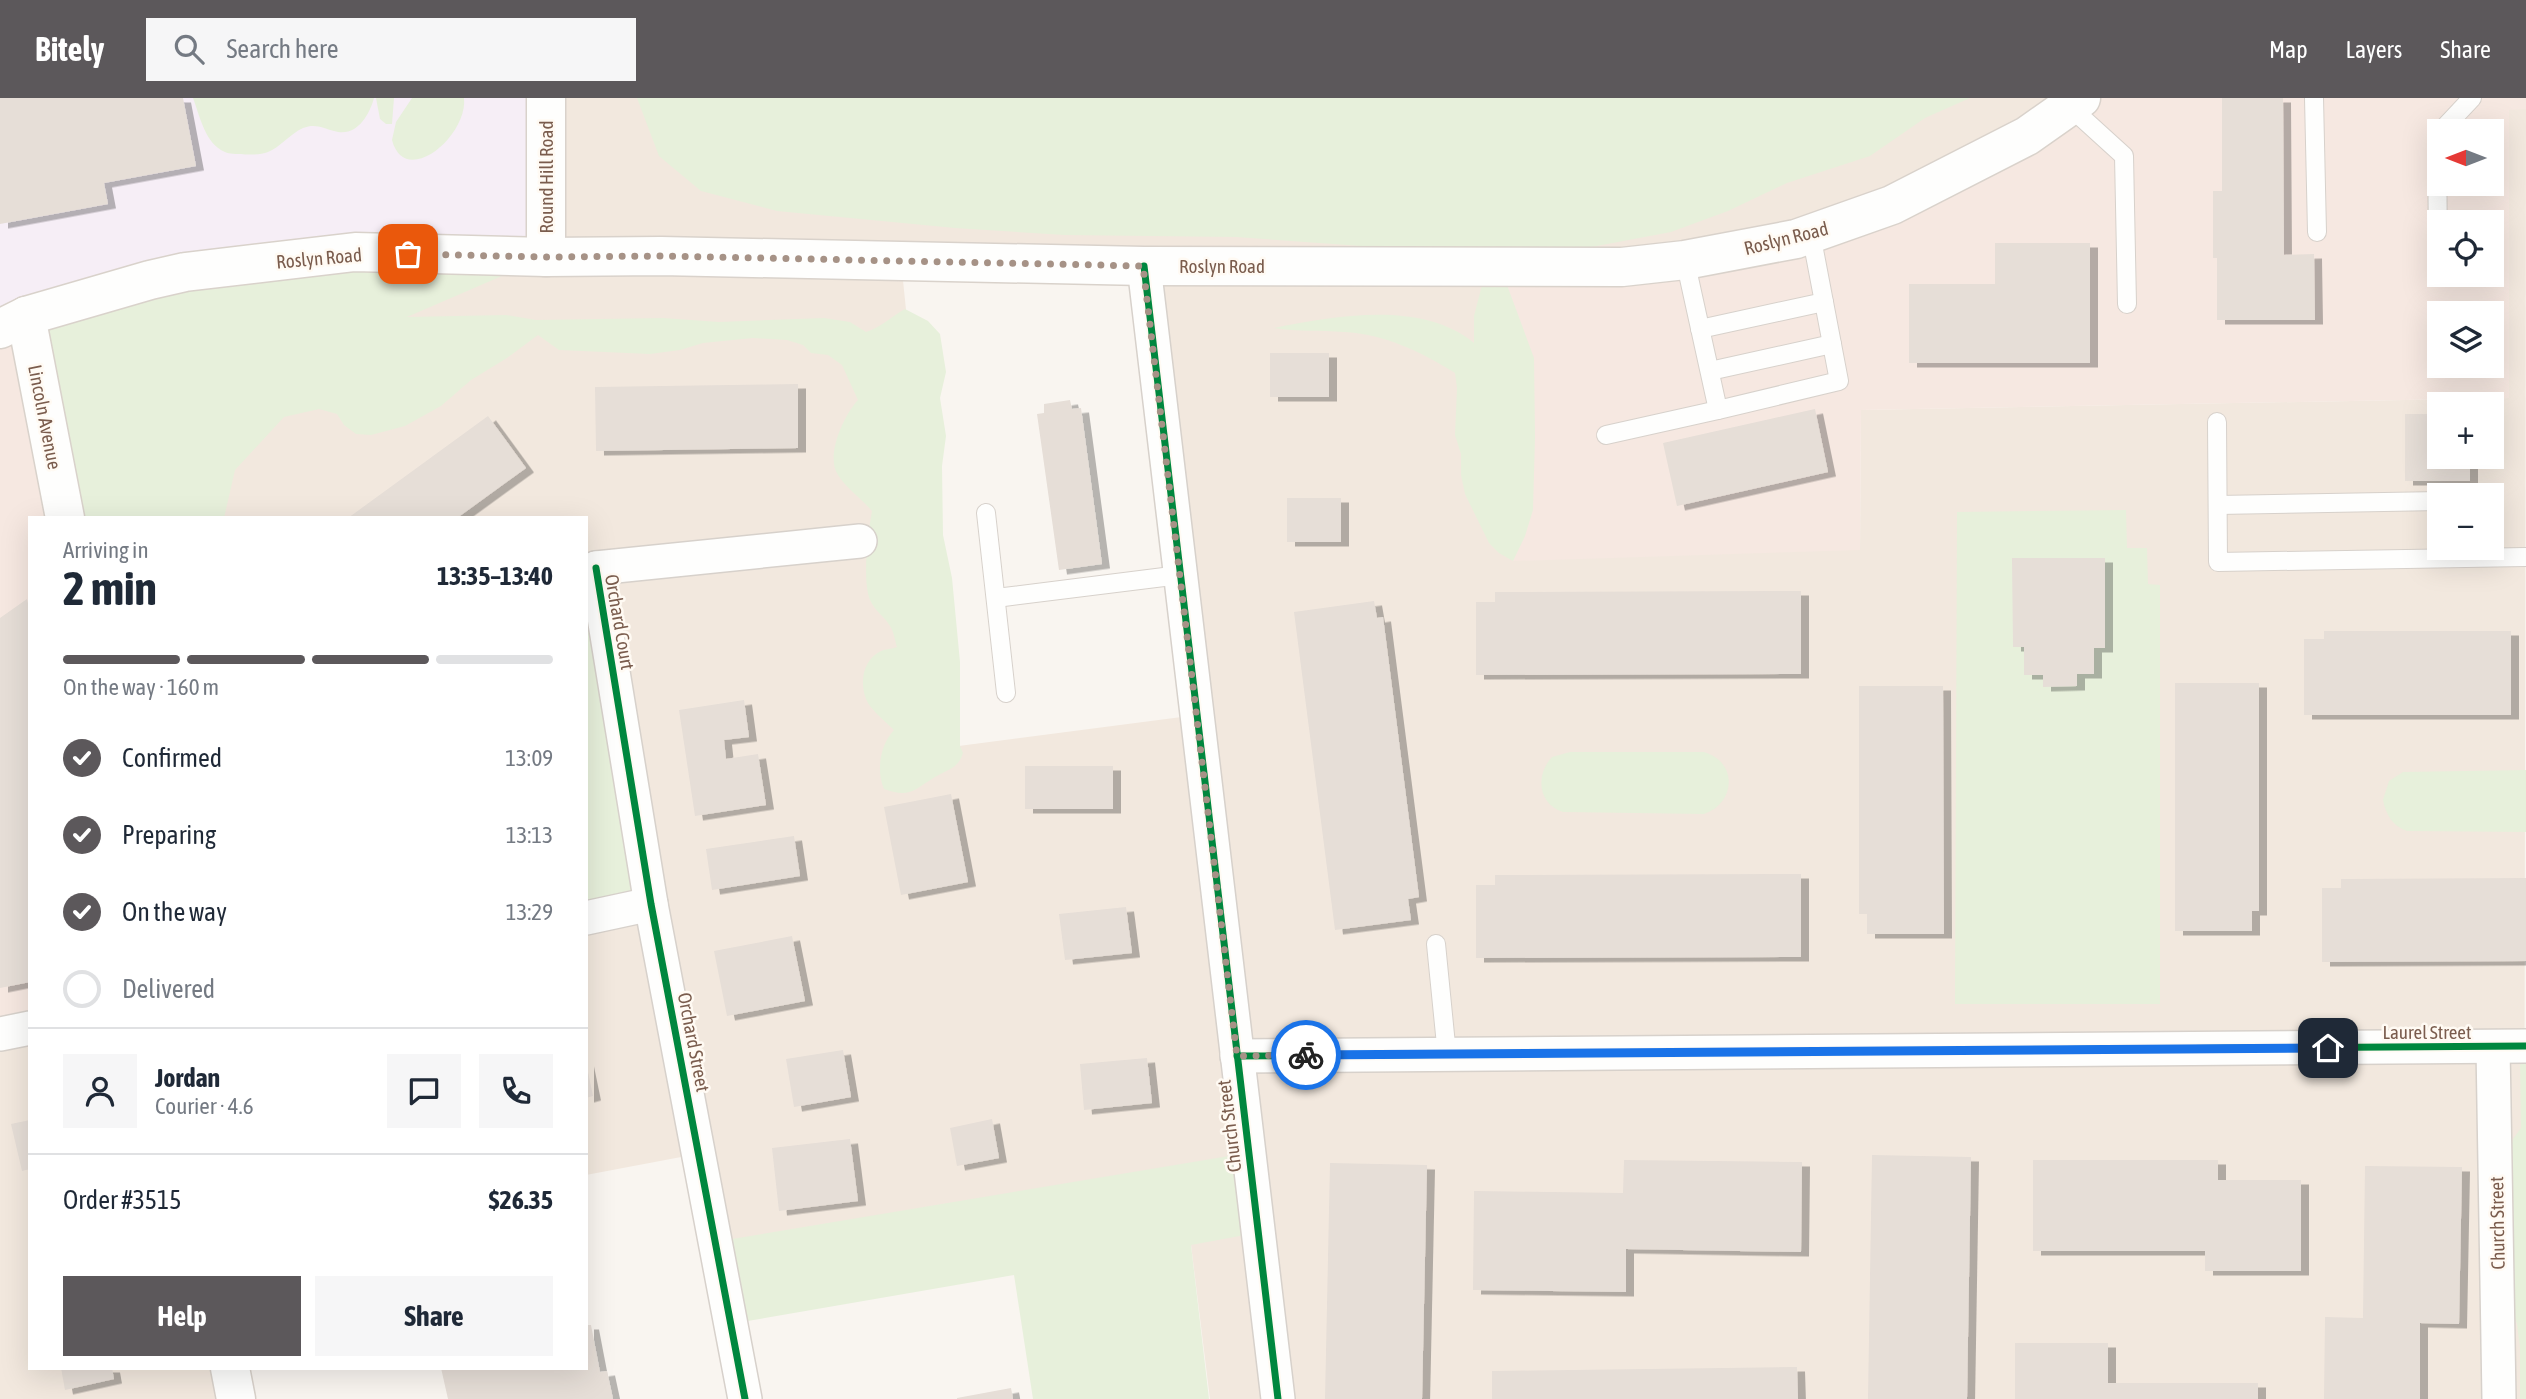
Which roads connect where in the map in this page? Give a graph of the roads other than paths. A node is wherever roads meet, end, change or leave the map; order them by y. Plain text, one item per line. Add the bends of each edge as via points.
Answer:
1 (546, 98) edge
2 (2315, 98) edge
3 (2472, 98) edge
4 (2075, 102) edge
5 (2452, 119) edge
6 (2317, 232) dead end
7 (1811, 234) junction
8 (546, 257) junction
9 (1685, 260) junction
10 (1143, 266) junction
11 (1824, 302) junction
12 (2127, 304) dead end
13 (13, 322) edge
14 (1700, 329) junction
15 (1832, 344) junction
16 (1710, 371) junction
17 (1718, 410) junction
18 (2217, 422) dead end
19 (1606, 435) dead end
20 (2427, 501) edge
21 (2218, 506) junction
22 (986, 513) dead end
23 (64, 516) edge
24 (860, 541) dead end
25 (2427, 555) edge
26 (2504, 555) edge
27 (2526, 557) edge
28 (591, 571) edge
29 (1180, 575) junction
30 (996, 598) junction
31 (616, 691) joint
32 (1006, 692) dead end
33 (651, 904) junction
34 (588, 918) edge
35 (1436, 944) dead end
36 (28, 1028) edge
37 (0, 1034) edge
38 (2526, 1046) edge
39 (2493, 1047) junction
40 (1447, 1055) junction
41 (1237, 1056) junction
42 (230, 1370) edge
43 (236, 1399) edge
44 (745, 1399) edge
45 (1278, 1399) edge
46 (2499, 1399) edge

1 - 8 main road, Round Hill Road
2 - 6 lane
3 - 5 lane
4 - 7 main road, Roslyn Road via 2027,136 1892,205
4 - 12 lane via 2124,156
7 - 9 main road, Roslyn Road
7 - 11 lane
8 - 10 main road, Roslyn Road
8 - 13 main road, Roslyn Road via 342,254 185,272
9 - 10 main road, Roslyn Road via 1622,267
9 - 14 lane
10 - 29 street, Church Street
11 - 14 lane
11 - 15 lane
13 - 23 main road, Lincoln Avenue
14 - 16 lane
15 - 16 lane
15 - 17 lane via 1839,381
16 - 17 lane
17 - 19 lane
18 - 21 lane
20 - 21 lane
21 - 25 lane via 2218,562
22 - 30 lane
24 - 28 street, Orchard Court
26 - 27 lane
28 - 31 street, Orchard Court
29 - 30 lane
29 - 41 street, Church Street
30 - 32 lane
31 - 33 street, Orchard Street
33 - 34 street
33 - 44 street, Orchard Street
35 - 40 lane
36 - 37 street
38 - 39 street, Laurel Street
39 - 40 street, Laurel Street
39 - 46 street, Church Street
40 - 41 street, Laurel Street
41 - 45 street, Church Street
42 - 43 main road

